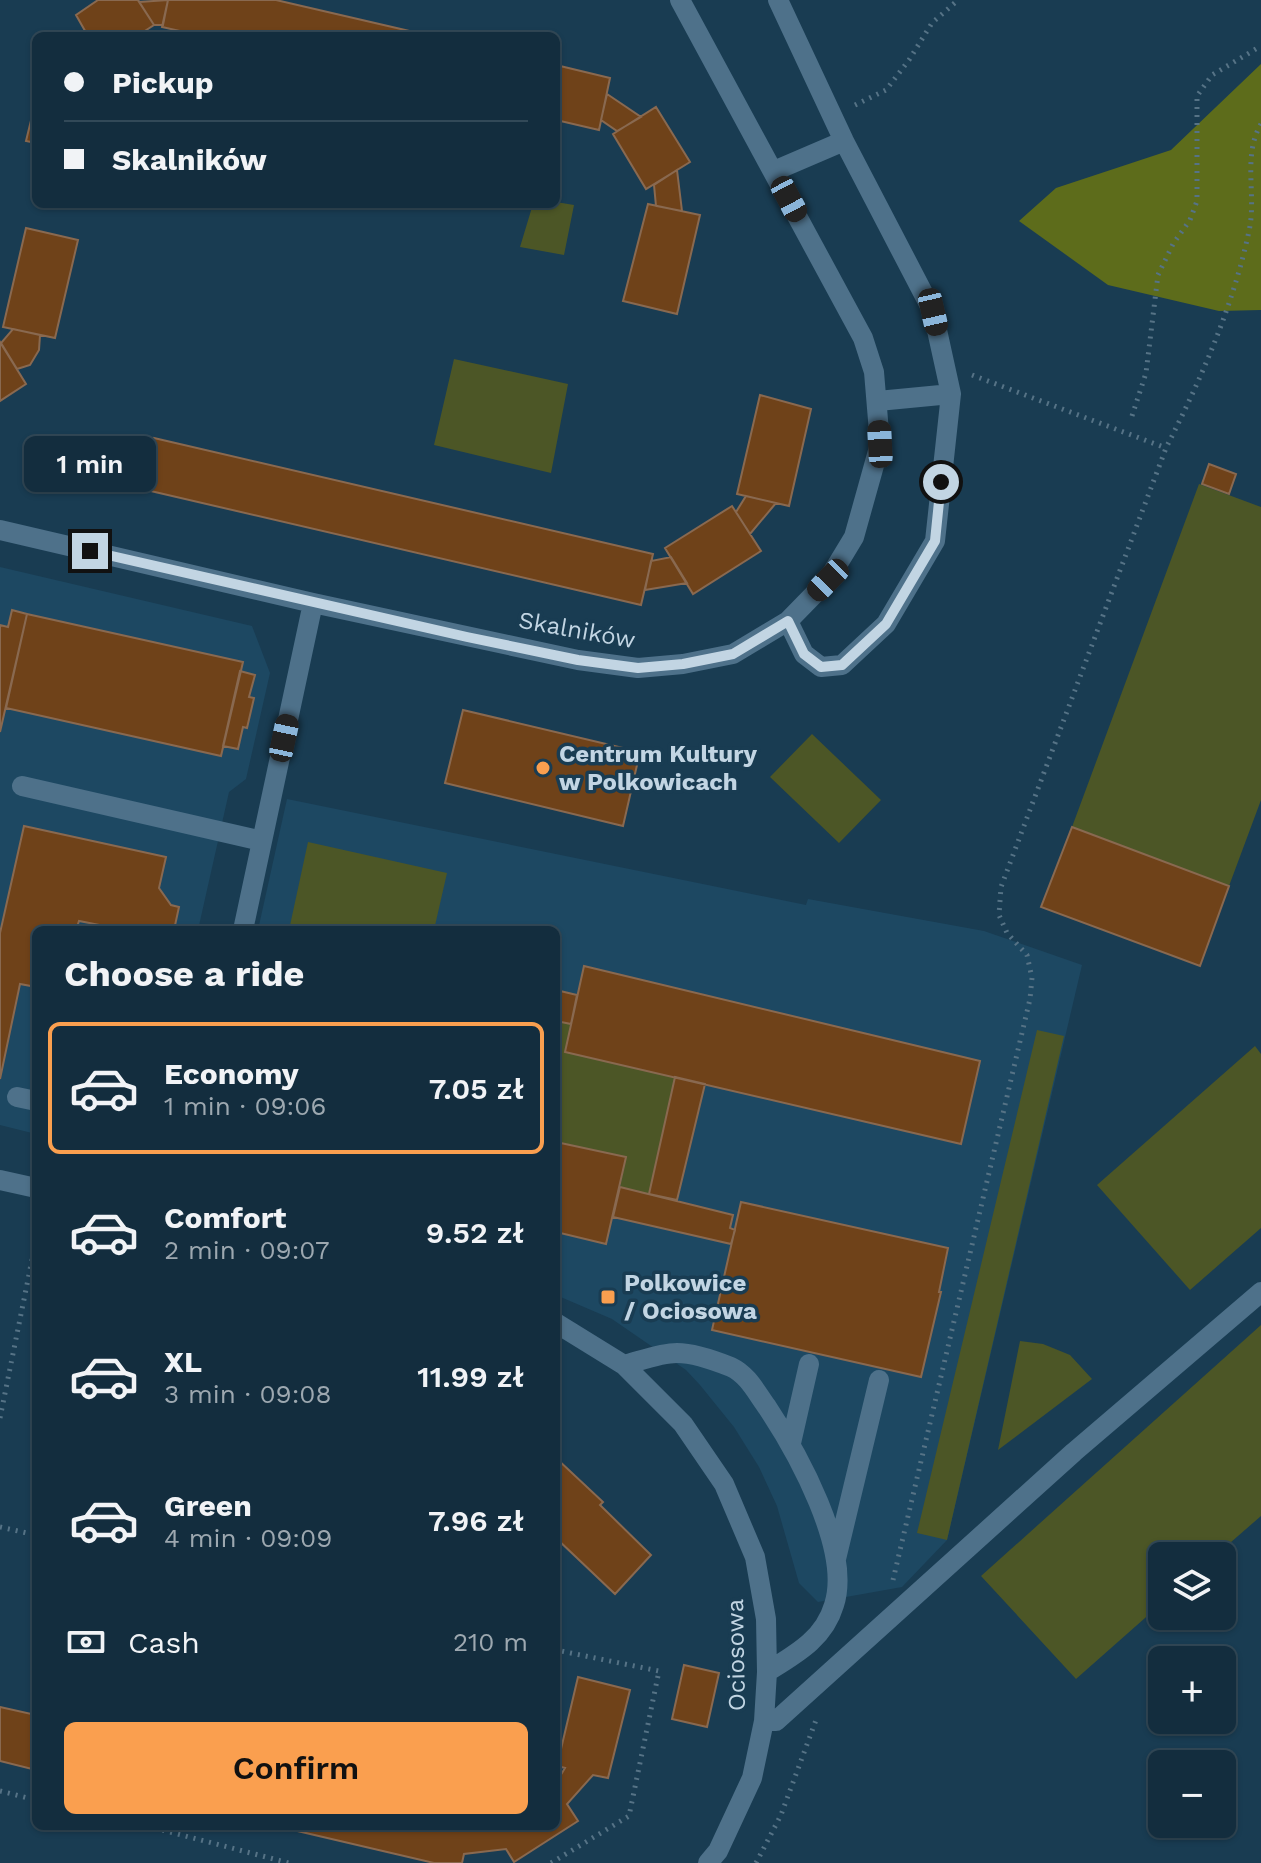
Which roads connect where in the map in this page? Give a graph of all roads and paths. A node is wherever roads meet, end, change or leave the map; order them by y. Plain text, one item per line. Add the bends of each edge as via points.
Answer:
1 (680, 0) edge
2 (778, 0) edge
3 (958, 0) edge
4 (1261, 46) edge
5 (832, 116) junction
6 (1261, 124) edge
7 (844, 141) junction
8 (774, 171) junction
9 (944, 363) junction
10 (951, 394) junction
11 (878, 401) junction
12 (1132, 416) dead end
13 (1166, 448) junction
14 (0, 530) edge
15 (313, 603) junction
16 (788, 621) junction
17 (22, 786) dead end
18 (262, 841) junction
19 (244, 926) edge
20 (0, 1180) edge
21 (32, 1187) edge
22 (32, 1260) edge
23 (1261, 1292) edge
24 (560, 1325) edge
25 (809, 1364) dead end
26 (624, 1365) junction
27 (879, 1380) dead end
28 (0, 1418) edge
29 (791, 1443) junction
30 (0, 1527) edge
31 (32, 1534) edge
32 (836, 1559) junction
33 (891, 1619) junction
34 (560, 1651) edge
35 (767, 1672) junction
36 (817, 1717) dead end
37 (764, 1721) junction
38 (0, 1791) edge
39 (32, 1799) edge
40 (162, 1830) edge
41 (289, 1863) edge
42 (551, 1863) edge
43 (708, 1863) edge
44 (756, 1863) edge

1 - 8 street, Skalników
2 - 5 street
3 - 5 path via 932,23 886,90
4 - 12 path via 1212,75 1197,96 1197,201 1158,275 1146,373
5 - 7 street
6 - 13 path via 1251,151 1252,210 1242,259 1196,390
7 - 8 street
7 - 9 street via 933,312
8 - 11 street, Skalników via 863,338
9 - 10 street
9 - 13 path
10 - 11 street
10 - 16 street via 935,541 886,624 842,665 821,667 804,654
11 - 16 street, Skalników via 880,444 854,537 828,580
13 - 33 path via 1001,887 999,915 1027,955 1032,990 889,1596
14 - 15 street, Skalników
15 - 16 street, Skalników via 638,668 733,654
15 - 18 street
17 - 18 street
18 - 19 street
20 - 21 street
22 - 28 path
23 - 33 street
24 - 26 street, Ociosowa
25 - 29 street
26 - 29 street via 674,1353 733,1368 747,1378
26 - 35 street, Ociosowa via 683,1424 724,1484 755,1557 766,1619
27 - 32 street
29 - 32 street
30 - 31 path
32 - 35 street via 836,1602 819,1636
33 - 37 street via 776,1721
34 - 42 path via 659,1671 629,1816
35 - 37 street, Ociosowa
36 - 44 path via 781,1815
37 - 43 street, Ociosowa via 752,1778
38 - 39 path
40 - 41 path

